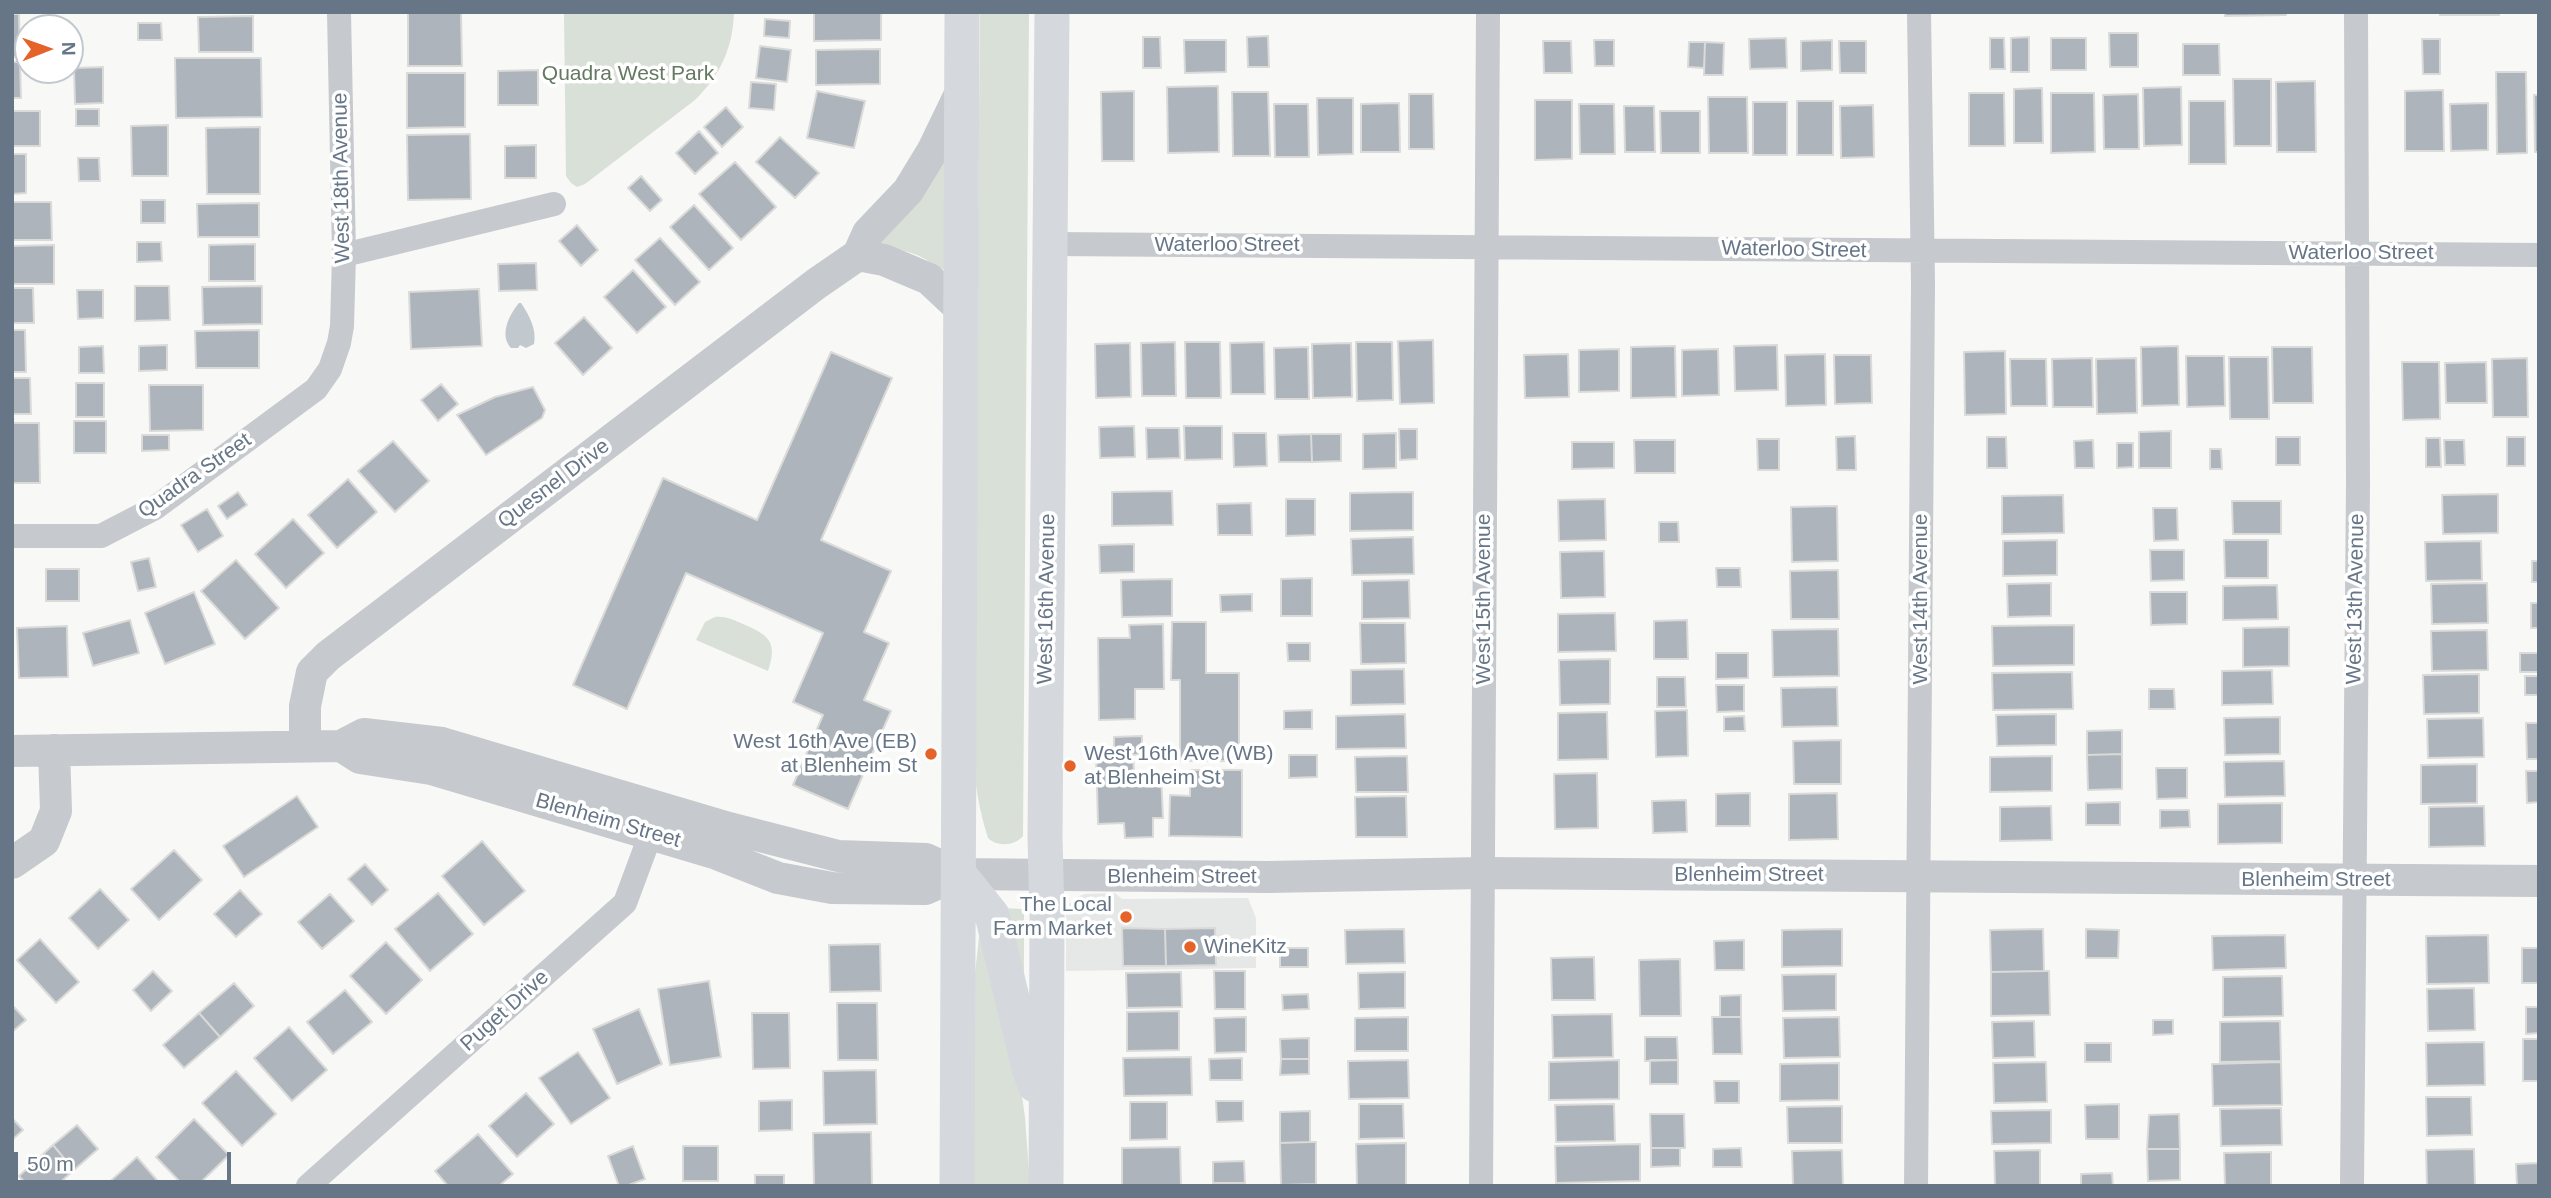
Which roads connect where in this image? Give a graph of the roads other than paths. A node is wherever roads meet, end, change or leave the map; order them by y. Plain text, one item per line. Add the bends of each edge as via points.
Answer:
1 (339, 12) edge
2 (962, 12) edge
3 (1052, 12) edge
4 (1488, 12) edge
5 (1919, 12) edge
6 (2356, 12) edge
7 (960, 94) junction
8 (554, 204) dead end
9 (1050, 244) junction
10 (1487, 247) junction
11 (1923, 252) junction
12 (2356, 252) junction
13 (344, 255) junction
14 (858, 255) junction
15 (2539, 255) edge
16 (960, 308) junction
17 (339, 343) joint
18 (12, 536) edge
19 (306, 745) junction
20 (54, 750) junction
21 (12, 751) edge
22 (656, 821) junction
23 (12, 863) edge
24 (1483, 873) junction
25 (959, 874) junction
26 (1046, 876) junction
27 (1919, 876) junction
28 (2354, 880) junction
29 (2539, 881) edge
30 (1046, 1115) junction
31 (308, 1186) edge
32 (957, 1186) edge
33 (1046, 1186) edge
34 (1481, 1186) edge
35 (1916, 1186) edge
36 (2352, 1186) edge

1 - 13 street, West 18th Avenue
2 - 7 main road
3 - 9 main road, West 16th Avenue
4 - 10 street, West 15th Avenue
5 - 11 street, West 14th Avenue
6 - 12 street, West 13th Avenue
7 - 14 street, Quesnel Drive via 908,191 868,233
7 - 16 main road
8 - 13 street
9 - 10 street, Waterloo Street
9 - 26 main road, West 16th Avenue
10 - 11 street, Waterloo Street
10 - 24 street, West 15th Avenue
11 - 12 street, Waterloo Street
11 - 27 street, West 14th Avenue
12 - 15 street, Waterloo Street
12 - 28 street, West 13th Avenue
13 - 17 street, West 18th Avenue
14 - 16 street via 884,260 929,279
14 - 19 street, Quesnel Drive via 327,656 312,672 305,706
16 - 25 main road
17 - 18 street, Quadra Street via 330,369 316,389 155,508 101,536
19 - 20 street, Blenheim Street
19 - 22 street, Blenheim Street via 341,746 360,758 430,769
20 - 21 street, Blenheim Street
20 - 23 street via 56,811 44,841
22 - 25 street, Blenheim Street via 717,854 778,878 832,888 925,890
22 - 31 street, Puget Drive via 625,904
24 - 26 street, Blenheim Street
24 - 27 street, Blenheim Street
24 - 34 street, West 15th Avenue
25 - 26 street, Blenheim Street
25 - 30 main road via 992,915 1029,1069
25 - 32 main road
26 - 30 main road, West 16th Avenue
27 - 28 street, Blenheim Street
27 - 35 street, West 14th Avenue
28 - 29 street, Blenheim Street
28 - 36 street, West 13th Avenue
30 - 33 main road, West 16th Avenue

